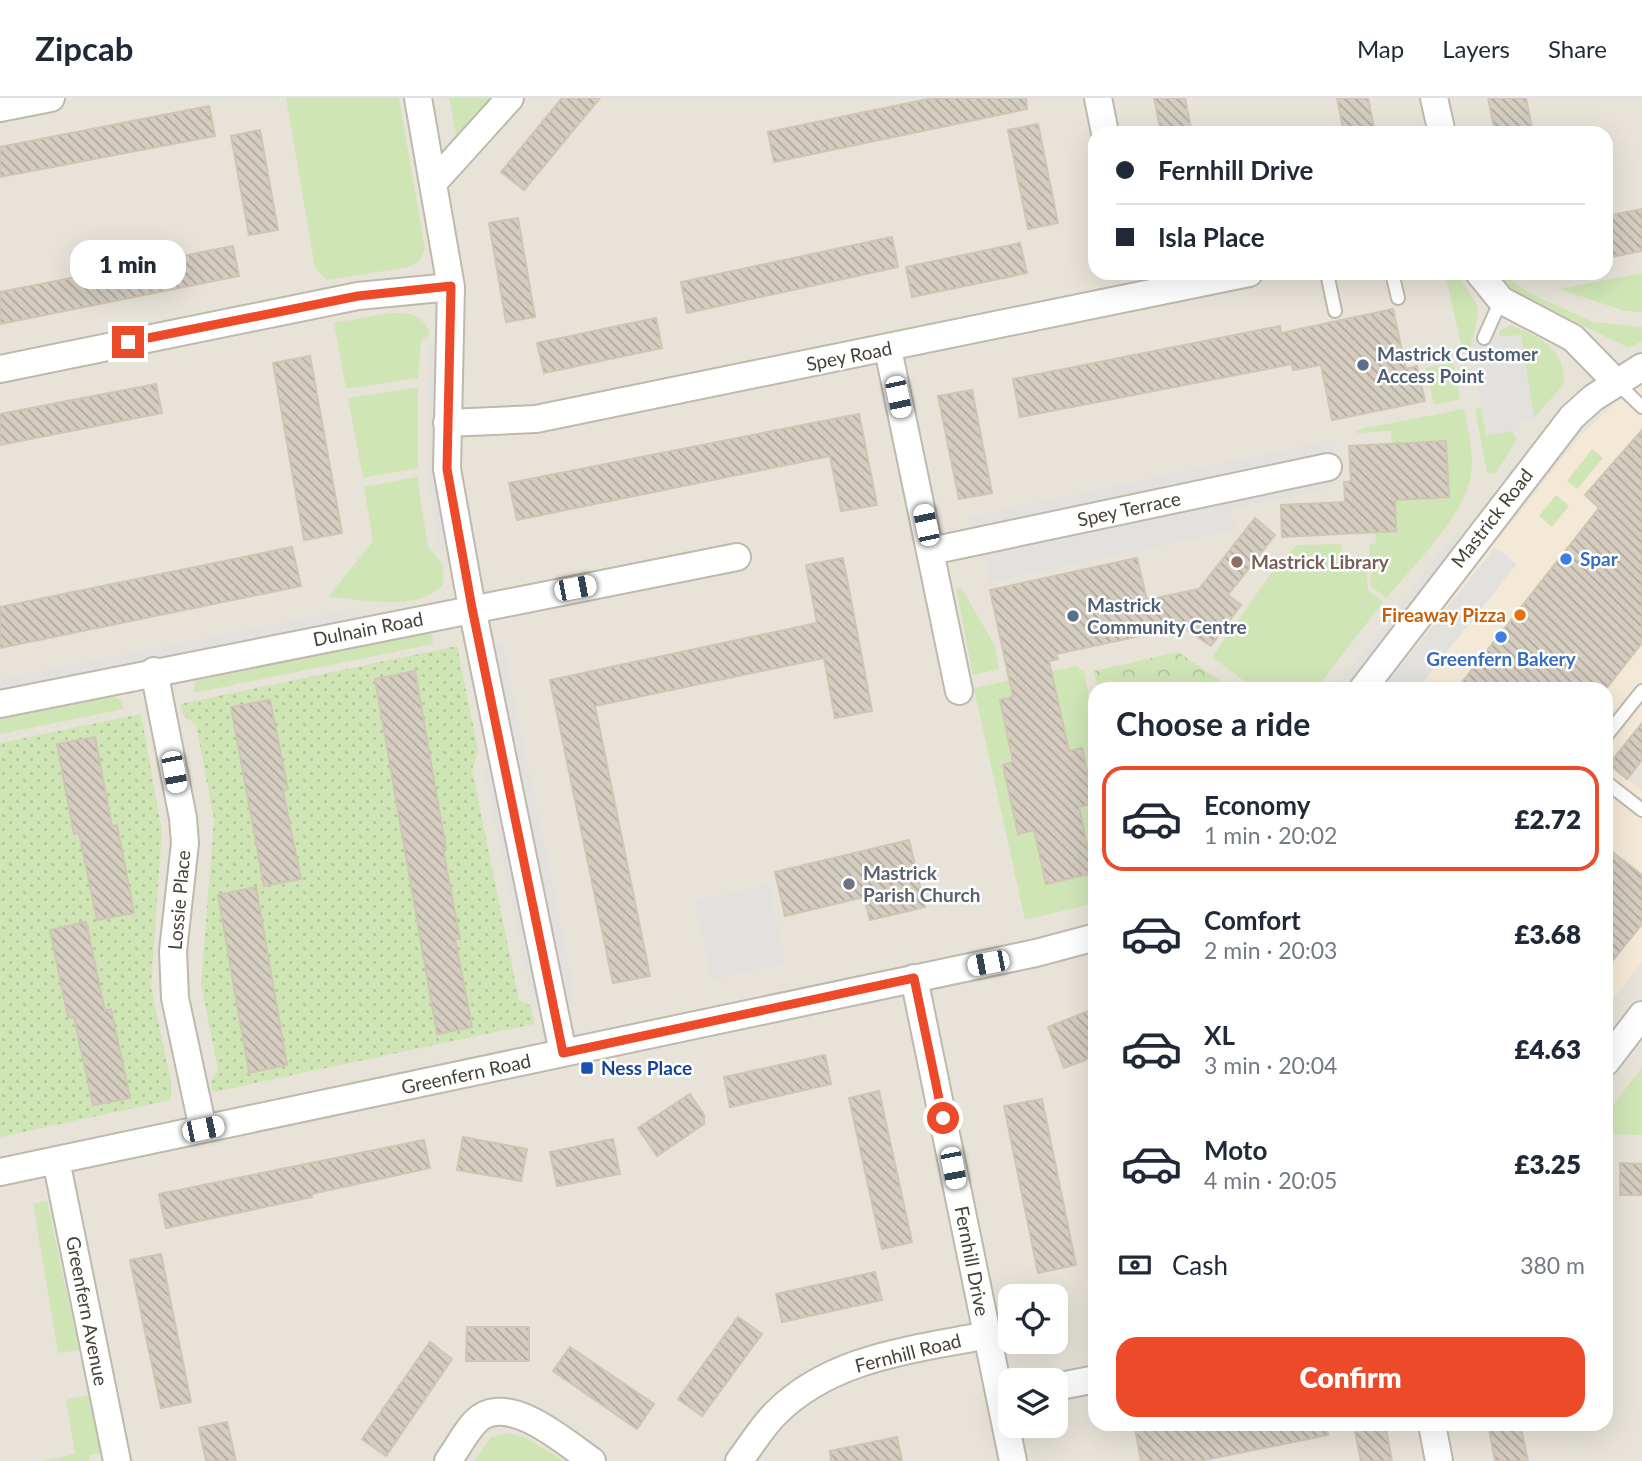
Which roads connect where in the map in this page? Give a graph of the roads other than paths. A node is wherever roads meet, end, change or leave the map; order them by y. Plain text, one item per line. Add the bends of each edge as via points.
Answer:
1 (51, 98) edge
2 (418, 98) edge
3 (510, 98) edge
4 (1098, 98) edge
5 (1434, 98) edge
6 (0, 108) edge
7 (1104, 126) edge
8 (1440, 126) edge
9 (435, 181) junction
10 (1183, 280) edge
11 (1328, 280) edge
12 (1394, 280) edge
13 (1485, 280) edge
14 (1136, 285) edge
15 (451, 286) junction
16 (1398, 298) dead end
17 (1501, 300) junction
18 (1335, 311) dead end
19 (1484, 338) dead end
20 (888, 349) junction
21 (1642, 367) edge
22 (0, 369) edge
23 (1616, 383) junction
24 (1642, 407) edge
25 (447, 423) junction
26 (1328, 467) dead end
27 (931, 551) junction
28 (737, 557) dead end
29 (472, 608) junction
30 (154, 671) junction
31 (1368, 682) edge
32 (959, 691) dead end
33 (1642, 691) edge
34 (0, 704) edge
35 (1613, 727) edge
36 (1613, 787) edge
37 (1642, 810) edge
38 (1088, 939) edge
39 (914, 978) junction
40 (1641, 1017) edge
41 (563, 1053) junction
42 (1613, 1053) edge
43 (203, 1129) junction
44 (56, 1160) junction
45 (0, 1172) edge
46 (987, 1335) junction
47 (998, 1374) edge
48 (1088, 1381) edge
49 (1068, 1385) edge
50 (1433, 1431) edge
51 (1010, 1438) edge
52 (117, 1461) edge
53 (448, 1461) edge
54 (592, 1461) edge
55 (739, 1461) edge
56 (1013, 1461) edge
57 (1439, 1461) edge

1 - 6 street
2 - 9 street
3 - 9 street
4 - 7 street
5 - 8 street
9 - 15 street
10 - 14 street, Spey Road
11 - 18 lane
12 - 16 lane
13 - 17 street
14 - 20 street, Spey Road
15 - 22 street via 358,296
15 - 25 street
17 - 19 lane
17 - 23 street via 1573,338
20 - 25 street, Spey Road via 536,419
20 - 27 street
21 - 23 street, Mastrick Road
23 - 24 lane
23 - 31 street, Mastrick Road via 1593,398 1557,435
25 - 29 street via 447,469
26 - 27 street, Spey Terrace
27 - 32 street
28 - 29 street, Dulnain Road
29 - 30 street, Dulnain Road
29 - 41 street
30 - 34 street, Dulnain Road
30 - 43 street, Lossie Place via 184,818 173,951 175,998
33 - 35 lane
36 - 37 lane
38 - 39 street, Greenfern Road
39 - 41 street, Greenfern Road
39 - 46 street, Fernhill Drive
40 - 42 street
41 - 43 street, Greenfern Road
43 - 44 street, Greenfern Road
44 - 45 street, Greenfern Road
44 - 52 street, Greenfern Avenue
46 - 47 street, Fernhill Drive
46 - 55 street, Fernhill Road via 859,1362 827,1376 774,1415
48 - 49 street
50 - 57 street
51 - 56 street, Fernhill Drive
53 - 54 street via 478,1419 503,1411 533,1421

